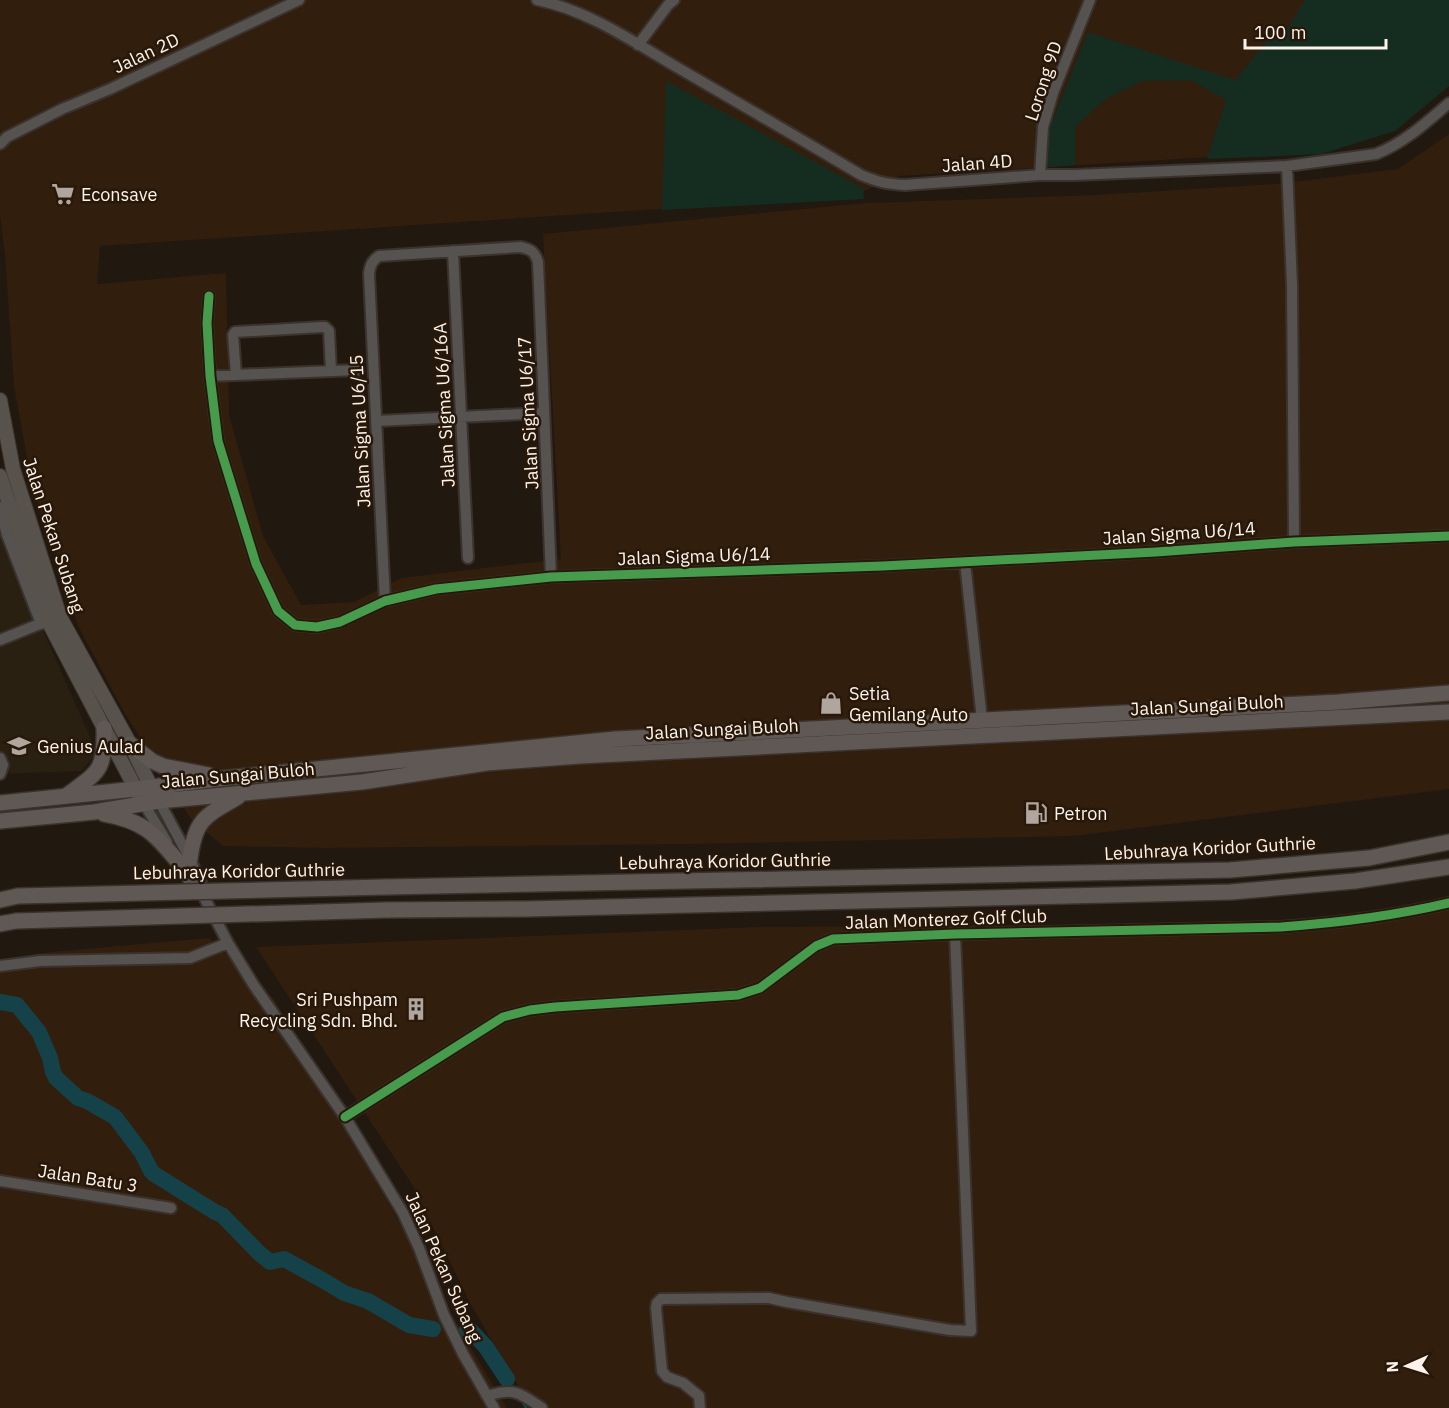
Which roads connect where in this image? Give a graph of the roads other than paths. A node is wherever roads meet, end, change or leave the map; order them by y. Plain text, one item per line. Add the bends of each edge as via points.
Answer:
1 (299, 0) edge
2 (537, 0) edge
3 (674, 0) edge
4 (1090, 0) edge
5 (638, 45) junction
6 (1449, 102) edge
7 (2, 139) edge
8 (1287, 166) junction
9 (1040, 175) junction
10 (453, 250) junction
11 (209, 296) dead end
12 (357, 370) dead end
13 (331, 371) junction
14 (236, 375) junction
15 (210, 376) junction
16 (0, 400) edge
17 (544, 413) junction
18 (461, 417) junction
19 (376, 421) junction
20 (0, 476) edge
21 (0, 507) edge
22 (1449, 536) edge
23 (1294, 542) junction
24 (468, 558) dead end
25 (965, 562) junction
26 (551, 577) junction
27 (385, 601) junction
28 (45, 622) junction
29 (0, 640) edge
30 (1449, 693) edge
31 (1449, 712) edge
32 (982, 720) junction
33 (104, 728) junction
34 (130, 744) junction
35 (0, 759) edge
36 (0, 774) edge
37 (217, 779) junction
38 (144, 788) junction
39 (243, 794) junction
40 (66, 796) junction
41 (0, 803) edge
42 (151, 803) junction
43 (94, 812) junction
44 (0, 821) edge
45 (1449, 842) edge
46 (185, 861) junction
47 (1449, 867) edge
48 (0, 900) edge
49 (1449, 903) edge
50 (0, 924) edge
51 (955, 934) junction
52 (228, 943) junction
53 (0, 966) edge
54 (345, 1117) junction
55 (0, 1181) edge
56 (171, 1208) dead end
57 (487, 1396) junction
58 (494, 1408) edge
59 (542, 1408) edge
60 (700, 1408) edge

1 - 7 street, Jalan 2D
2 - 5 street, Jalan 4D via 578,12
3 - 5 street
4 - 9 street, Lorong 9D via 1043,127
5 - 9 street, Jalan 4D via 880,183 905,185
6 - 8 street, Jalan 4D via 1420,128 1376,154
8 - 9 street, Jalan 4D
8 - 23 street
10 - 17 street, Jalan Sigma U6/17 via 520,247 535,255
10 - 18 street, Jalan Sigma U6/16A
10 - 19 street, Jalan Sigma U6/15 via 379,256 370,266
11 - 15 street, Jalan Sigma U6/14
12 - 13 street
13 - 14 street
13 - 14 street via 329,331 322,327 236,332
14 - 15 street
15 - 27 street, Jalan Sigma U6/14 via 218,441 256,564 278,611 296,625 317,627 340,622
16 - 34 main road, Jalan Pekan Subang via 13,469 60,617
17 - 18 street
17 - 26 street, Jalan Sigma U6/17
18 - 19 street
18 - 24 street, Jalan Sigma U6/16A
19 - 27 street, Jalan Sigma U6/15
20 - 28 main road, Jalan Pekan Subang
21 - 28 street via 7,535
22 - 23 street, Jalan Sigma U6/14
23 - 25 street, Jalan Sigma U6/14
25 - 26 street, Jalan Sigma U6/14
25 - 32 street
26 - 27 street, Jalan Sigma U6/14 via 436,589
28 - 29 street
28 - 33 main road, Jalan Pekan Subang
30 - 32 highway, Jalan Sungai Buloh
31 - 39 highway, Jalan Sungai Buloh via 580,756 487,763 362,782
32 - 37 highway, Jalan Sungai Buloh via 615,739
33 - 38 main road, Jalan Pekan Subang
33 - 40 highway via 101,764 95,774
34 - 37 highway via 163,766
34 - 38 main road, Jalan Pekan Subang
35 - 36 street
37 - 38 highway, Jalan Sungai Buloh
38 - 40 highway, Jalan Sungai Buloh
38 - 42 main road, Jalan Pekan Subang
39 - 42 highway, Jalan Sungai Buloh
39 - 46 highway via 203,820
40 - 41 highway, Jalan Sungai Buloh
42 - 43 highway, Jalan Sungai Buloh
42 - 46 street, Jalan Pekan Subang
43 - 44 highway, Jalan Sungai Buloh
43 - 46 highway via 144,827
45 - 48 highway, Lebuhraya Koridor Guthrie, bridge via 1369,858 1230,870 385,887 18,896
46 - 52 street, Jalan Pekan Subang via 192,887 205,899
47 - 50 highway, bridge via 1355,881 1231,892 386,910
49 - 51 street, Jalan Monterez Golf Club via 1335,923 1281,927
51 - 54 street, Jalan Monterez Golf Club via 833,939 816,946 760,988 738,995 530,1010 503,1017
51 - 60 street via 971,1331 769,1298 661,1299 656,1308 662,1371 699,1396
52 - 53 street via 190,958 40,961
52 - 54 street, Jalan Pekan Subang
54 - 57 street, Jalan Pekan Subang via 403,1213 444,1315
55 - 56 street, Jalan Batu 3
57 - 58 street, Jalan Pekan Subang
57 - 59 street via 513,1392

